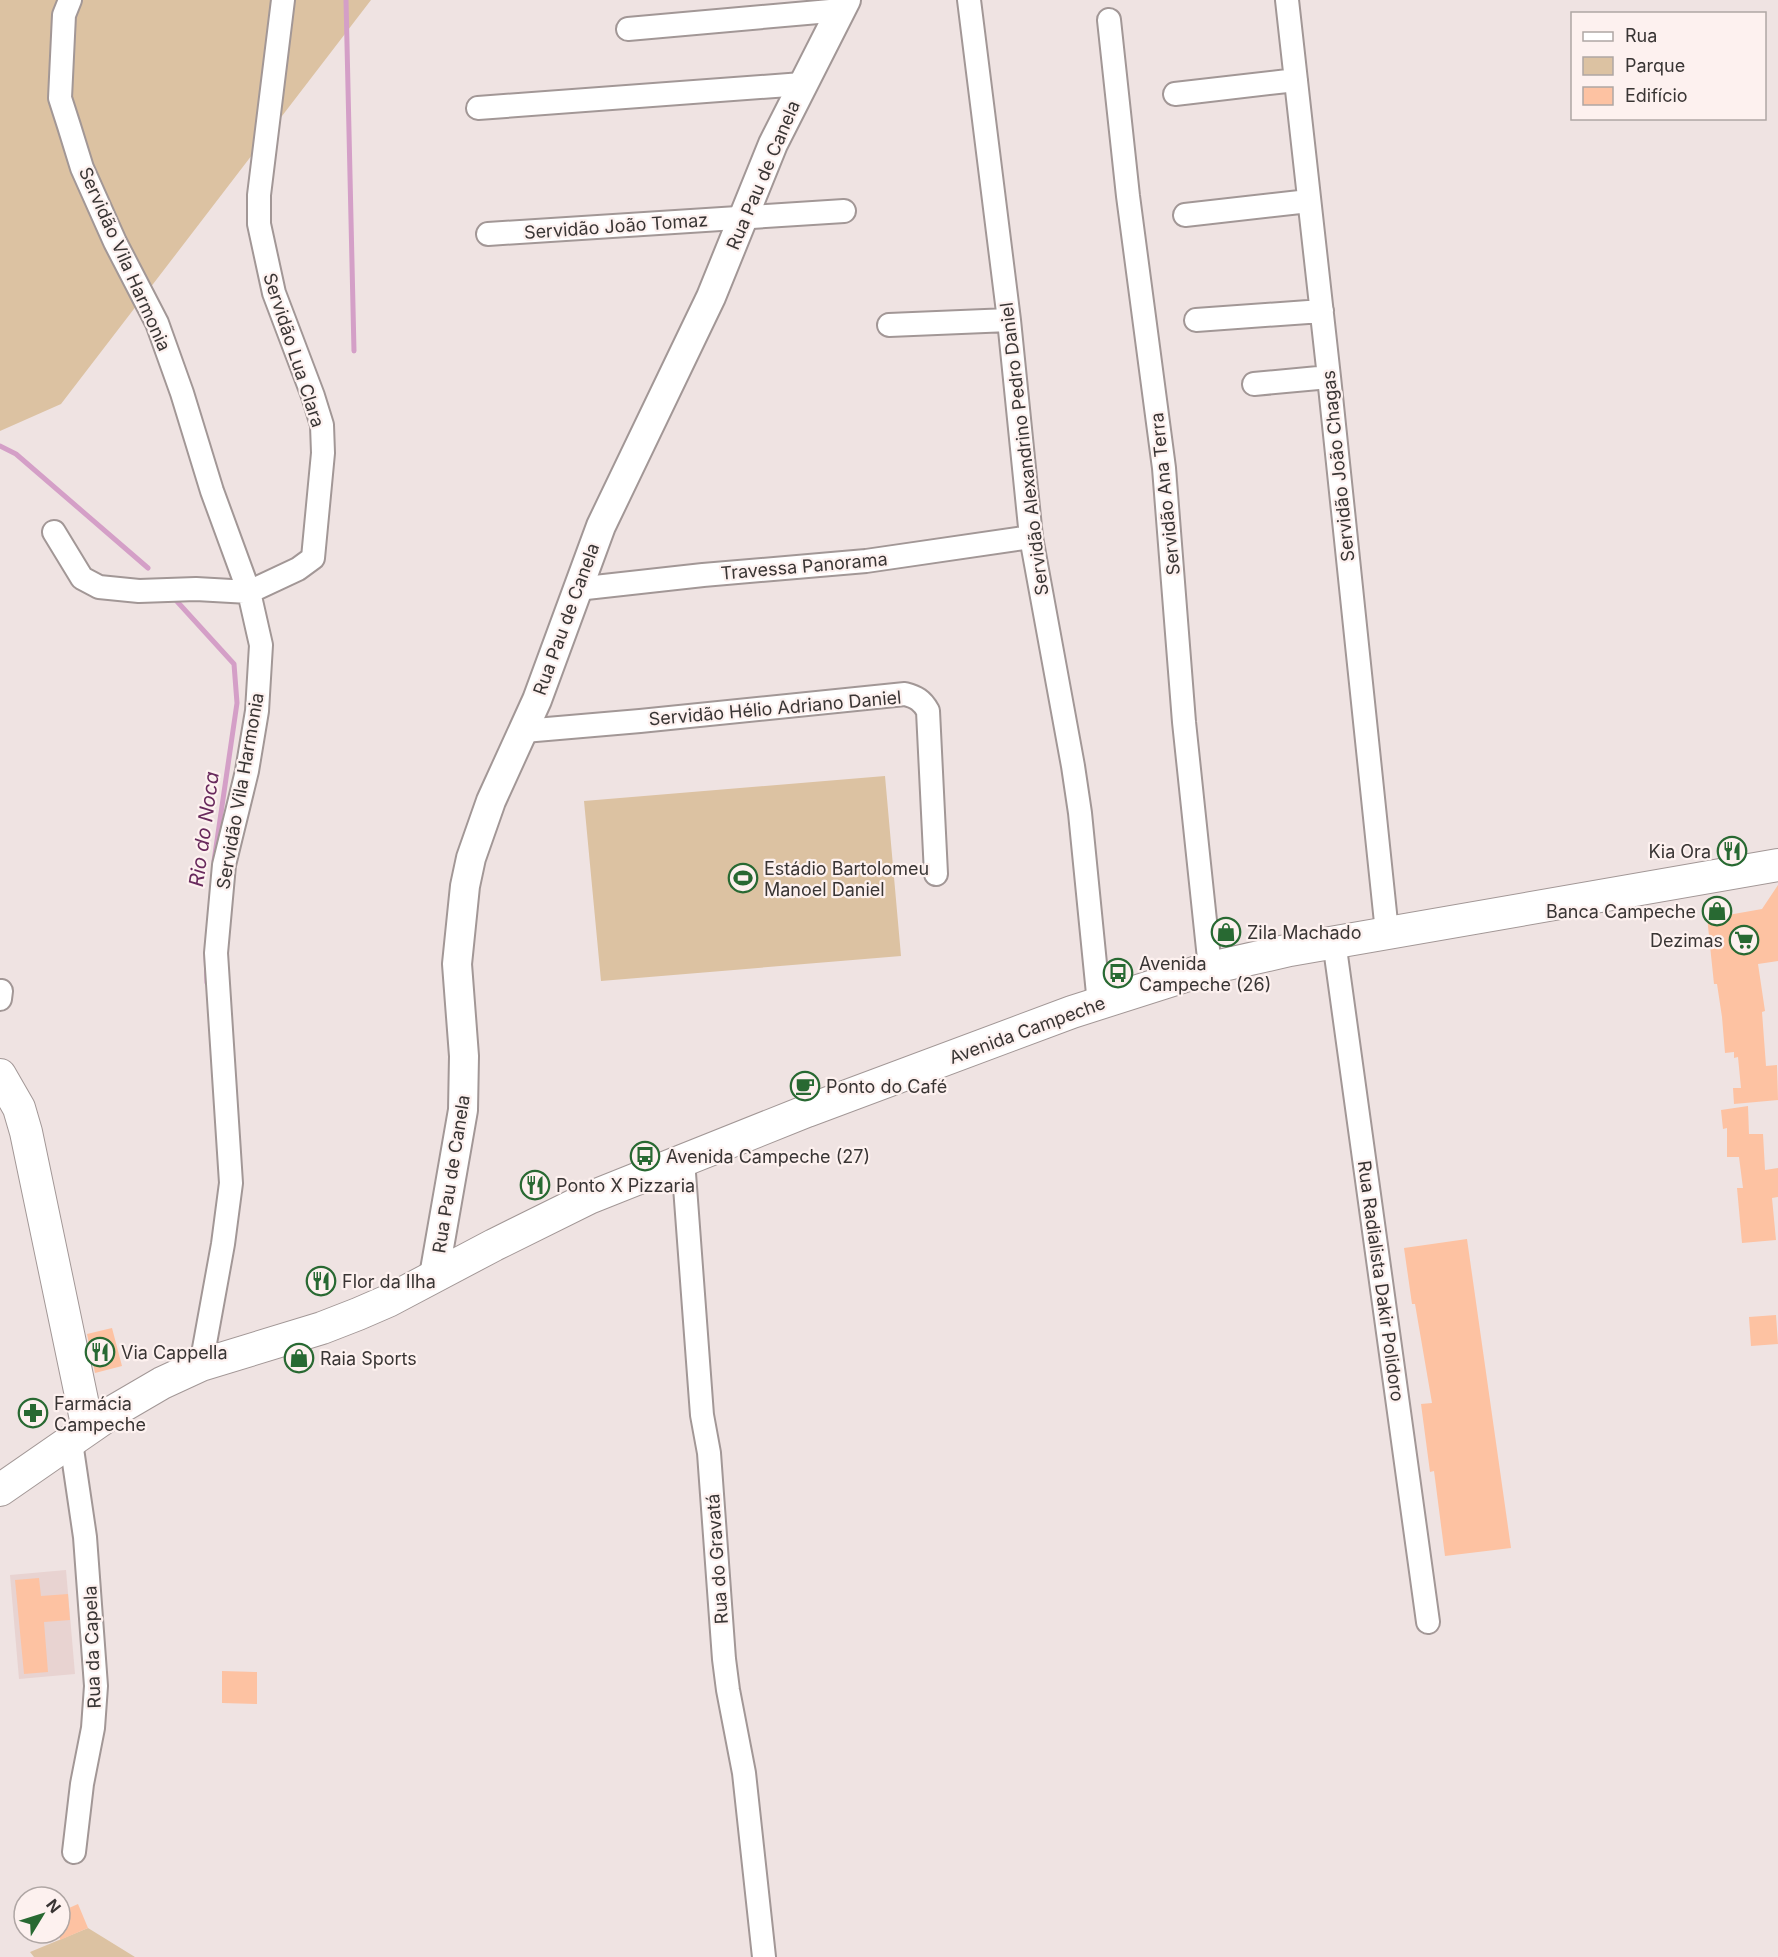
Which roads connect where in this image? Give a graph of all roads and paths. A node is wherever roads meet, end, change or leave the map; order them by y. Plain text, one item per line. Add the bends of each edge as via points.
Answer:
1 (70, 0) edge
2 (283, 0) edge
3 (969, 0) edge
4 (1287, 0) edge
5 (843, 5) edge
6 (1109, 20) dead end
7 (628, 29) dead end
8 (1296, 80) junction
9 (802, 84) junction
10 (1175, 94) dead end
11 (478, 108) dead end
12 (1309, 201) junction
13 (844, 211) dead end
14 (1185, 216) dead end
15 (744, 217) junction
16 (488, 234) dead end
17 (1322, 312) junction
18 (1009, 320) junction
19 (1196, 320) dead end
20 (889, 325) dead end
21 (1329, 377) junction
22 (1254, 384) dead end
23 (54, 532) dead end
24 (1031, 537) junction
25 (577, 589) junction
26 (249, 592) junction
27 (524, 731) junction
28 (1778, 865) edge
29 (936, 874) dead end
30 (1387, 932) junction
31 (1334, 941) junction
32 (1210, 968) junction
33 (1099, 1004) junction
34 (0, 1075) edge
35 (683, 1160) junction
36 (434, 1276) junction
37 (201, 1365) junction
38 (79, 1436) junction
39 (0, 1490) edge
40 (1428, 1622) dead end
41 (74, 1852) dead end
42 (764, 1957) edge

1 - 26 street, Servidão Vila Harmonia via 64,15 60,98 87,178 157,323
2 - 26 street, Servidão Lua Clara via 259,195 259,224 273,292 314,396 322,425 323,453 313,558
3 - 18 street, Servidão Alexandrino Pedro Daniel
4 - 8 street, Servidão João Chagas
5 - 7 street
5 - 9 street, Rua Pau de Canela
6 - 32 street, Servidão Ana Terra via 1164,468 1184,722
8 - 10 street
8 - 12 street, Servidão João Chagas
9 - 11 street
9 - 15 street, Rua Pau de Canela via 768,154
12 - 14 street
12 - 17 street, Servidão João Chagas
13 - 15 street, Servidão João Tomaz
15 - 16 street, Servidão João Tomaz
15 - 25 street, Rua Pau de Canela via 695,331 616,490
17 - 19 street
17 - 21 street, Servidão João Chagas
18 - 20 street
18 - 24 street, Servidão Alexandrino Pedro Daniel
21 - 22 street
21 - 30 street, Servidão João Chagas
23 - 26 street via 82,578 99,587
24 - 25 street, Travessa Panorama via 866,561
24 - 33 street, Servidão Alexandrino Pedro Daniel via 1075,778
25 - 27 street, Rua Pau de Canela
26 - 37 street, Servidão Vila Harmonia via 261,645 260,685 248,771 224,865 216,953 230,1202
27 - 29 street, Servidão Hélio Adriano Daniel via 904,694 914,697 928,711
27 - 36 street, Rua Pau de Canela via 480,830 465,886 457,964 465,1073 463,1110
28 - 30 main road, Avenida Campeche
30 - 31 main road, Avenida Campeche
31 - 32 main road, Avenida Campeche
31 - 40 street, Rua Radialista Dakir Polidoro
32 - 33 main road, Avenida Campeche
33 - 35 main road, Avenida Campeche via 1010,1034
34 - 38 main road, Rua da Capela via 19,1108 26,1132
35 - 36 main road, Avenida Campeche via 589,1198
35 - 42 street, Rua do Gravatá via 724,1659 745,1784
36 - 37 main road, Avenida Campeche via 322,1329
37 - 38 main road, Avenida Campeche via 162,1383
38 - 39 main road, Avenida Campeche
38 - 41 street, Rua da Capela via 96,1686

